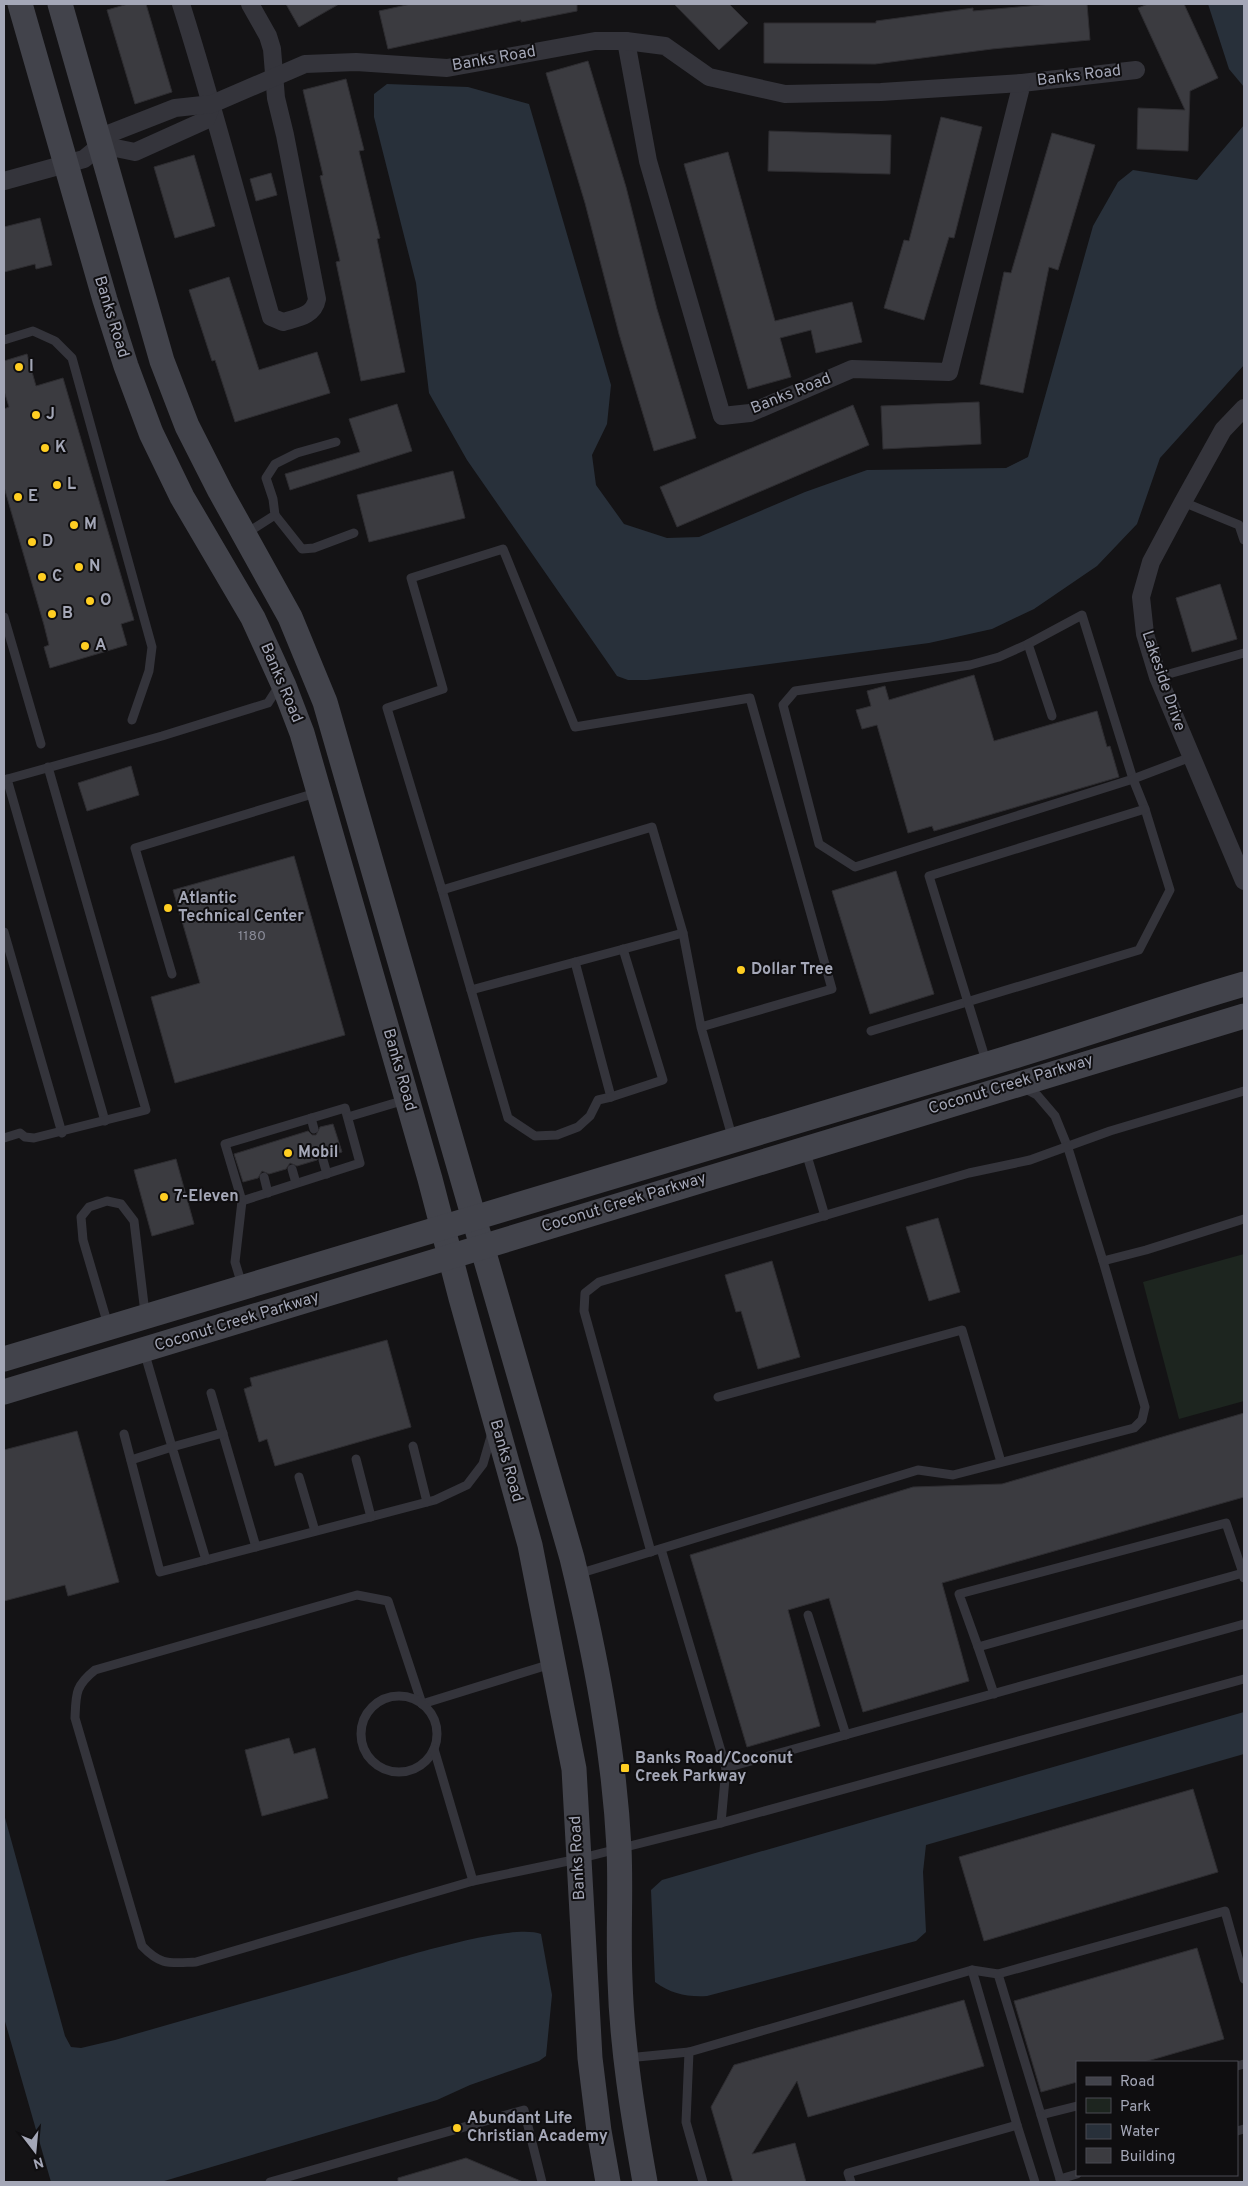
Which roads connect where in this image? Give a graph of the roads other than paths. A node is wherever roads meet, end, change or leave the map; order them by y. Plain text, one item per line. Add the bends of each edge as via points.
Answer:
1 (20, 4) edge
2 (60, 4) edge
3 (182, 4) edge
4 (250, 4) edge
5 (626, 41) junction
6 (1136, 70) dead end
7 (274, 77) junction
8 (1022, 83) junction
9 (212, 104) junction
10 (84, 156) junction
11 (4, 181) edge
12 (4, 340) edge
13 (1244, 408) edge
14 (336, 442) dead end
15 (1183, 502) junction
16 (275, 515) junction
17 (354, 533) dead end
18 (245, 534) junction
19 (1244, 540) edge
20 (4, 617) edge
21 (1028, 644) junction
22 (1244, 653) edge
23 (1158, 677) junction
24 (276, 689) dead end
25 (1052, 716) dead end
26 (132, 720) dead end
27 (41, 744) dead end
28 (1191, 757) junction
29 (48, 767) junction
30 (6, 779) edge
31 (1133, 779) junction
32 (319, 792) junction
33 (1145, 809) junction
34 (1244, 881) edge
35 (442, 890) junction
36 (4, 932) edge
37 (683, 933) junction
38 (623, 949) junction
39 (575, 962) junction
40 (172, 974) dead end
41 (1244, 984) edge
42 (471, 990) junction
43 (967, 1002) junction
44 (1244, 1016) edge
45 (701, 1027) junction
46 (870, 1031) dead end
47 (988, 1064) junction
48 (1017, 1084) junction
49 (1244, 1091) edge
50 (611, 1097) junction
51 (408, 1100) junction
52 (348, 1117) junction
53 (311, 1118) junction
54 (105, 1121) junction
55 (280, 1128) junction
56 (314, 1129) dead end
57 (62, 1133) junction
58 (252, 1136) junction
59 (4, 1138) edge
60 (283, 1138) dead end
61 (733, 1140) junction
62 (255, 1146) dead end
63 (805, 1148) junction
64 (1068, 1148) junction
65 (323, 1160) dead end
66 (292, 1169) dead end
67 (328, 1174) junction
68 (264, 1177) dead end
69 (296, 1183) junction
70 (268, 1193) junction
71 (242, 1201) junction
72 (825, 1216) junction
73 (474, 1217) junction
74 (1244, 1219) edge
75 (442, 1226) junction
76 (482, 1246) junction
77 (450, 1257) junction
78 (1103, 1261) junction
79 (242, 1286) junction
80 (146, 1316) junction
81 (108, 1327) junction
82 (144, 1350) junction
83 (4, 1359) edge
84 (4, 1392) edge
85 (211, 1392) dead end
86 (718, 1398) dead end
87 (495, 1420) junction
88 (223, 1433) junction
89 (124, 1434) dead end
90 (413, 1446) dead end
91 (172, 1447) junction
92 (356, 1459) dead end
93 (132, 1460) junction
94 (1001, 1462) junction
95 (299, 1477) dead end
96 (427, 1502) junction
97 (371, 1516) junction
98 (315, 1531) junction
99 (256, 1547) junction
100 (661, 1548) junction
101 (651, 1552) junction
102 (206, 1560) junction
103 (576, 1574) junction
104 (1244, 1575) edge
105 (808, 1615) dead end
106 (1244, 1624) edge
107 (978, 1647) junction
108 (553, 1663) junction
109 (1244, 1679) edge
110 (994, 1694) junction
111 (422, 1704) junction
112 (846, 1735) junction
113 (434, 1749) junction
114 (726, 1768) junction
115 (722, 1823) junction
116 (619, 1849) junction
117 (578, 1859) junction
118 (474, 1881) junction
119 (972, 1970) junction
120 (998, 1974) junction
121 (1244, 1979) edge
122 (689, 2052) junction
123 (626, 2058) junction
124 (1076, 2106) edge
125 (1041, 2115) junction
126 (1017, 2125) junction
127 (1076, 2174) edge
128 (1061, 2181) edge
129 (270, 2182) edge
130 (542, 2182) edge
131 (608, 2182) edge
132 (646, 2182) edge
133 (704, 2182) edge
134 (851, 2182) edge
135 (1035, 2182) edge

1 - 10 street, Banks Road
2 - 10 street, Banks Road
3 - 9 street
4 - 7 street via 268,36
5 - 7 street, Banks Road via 595,41 447,68 356,62 305,64
5 - 8 street, Banks Road via 665,46 709,77 784,94
5 - 8 street, Banks Road via 648,161 722,416 750,413 852,370 949,372
6 - 8 street, Banks Road
7 - 9 street, Banks Road
7 - 9 street via 317,299 316,306 308,314 283,322 271,317
9 - 10 street, Banks Road via 175,108 112,133
9 - 10 street via 206,120 135,152
10 - 11 street
10 - 18 street, Banks Road via 187,426
10 - 32 street, Banks Road via 126,366 151,432 182,497 253,618 284,686
12 - 26 lane via 33,331 55,341 72,358 152,648 149,671
13 - 15 street, Lakeside Drive via 1223,430
14 - 16 lane via 297,453 275,464 266,478
15 - 19 lane via 1239,525
15 - 23 street, Lakeside Drive via 1151,562 1141,596 1145,634
16 - 17 lane via 302,549 314,548
16 - 18 lane
18 - 73 street, Banks Road via 290,617 325,702
20 - 27 lane
21 - 25 lane
21 - 31 lane via 1082,615
21 - 31 lane via 970,665 795,691 783,705 819,844 855,867
22 - 23 lane
23 - 28 street, Lakeside Drive
24 - 29 lane via 268,703
28 - 31 lane
28 - 34 street, Lakeside Drive
29 - 30 lane
29 - 54 lane via 146,1110
30 - 54 lane
31 - 33 lane
32 - 40 lane via 135,848
32 - 51 street, Banks Road
33 - 43 lane via 1170,890 1139,950
33 - 43 lane via 929,876
35 - 37 lane via 652,827
35 - 42 lane
35 - 45 lane via 387,708 443,689 412,578 504,549 575,727 750,698 832,989
36 - 57 lane
37 - 38 lane
37 - 45 lane
38 - 39 lane
38 - 50 lane via 663,1080
39 - 42 lane
39 - 50 lane
41 - 47 street, Coconut Creek Parkway
42 - 50 lane via 508,1118 535,1136 557,1135 578,1128 590,1116 598,1100
43 - 46 lane
43 - 47 lane
44 - 48 street, Coconut Creek Parkway
45 - 61 lane
47 - 61 street, Coconut Creek Parkway
48 - 63 street, Coconut Creek Parkway
48 - 64 lane via 1037,1095 1048,1106
49 - 64 lane via 1110,1131
51 - 52 lane
51 - 75 street, Banks Road
52 - 53 lane via 345,1108
52 - 67 lane via 360,1163
53 - 55 lane
53 - 56 lane
54 - 57 lane
55 - 58 lane
55 - 60 lane
57 - 59 lane via 34,1138 25,1138 20,1133
58 - 62 lane
58 - 71 lane via 224,1144
61 - 73 street, Coconut Creek Parkway
63 - 72 lane
63 - 76 street, Coconut Creek Parkway
64 - 72 lane via 969,1173
64 - 78 lane
65 - 67 lane
66 - 69 lane
67 - 69 lane
68 - 70 lane
69 - 70 lane
70 - 71 lane
71 - 79 lane via 235,1262
72 - 101 lane via 599,1282 585,1292 584,1311
73 - 75 street, Coconut Creek Parkway
73 - 76 street, Banks Road
74 - 78 lane
75 - 77 street, Banks Road
75 - 79 street, Coconut Creek Parkway
76 - 77 street, Coconut Creek Parkway
76 - 103 street, Banks Road
77 - 82 street, Coconut Creek Parkway
77 - 87 street, Banks Road
78 - 94 lane via 1145,1407 1142,1420 1129,1429
79 - 80 street, Coconut Creek Parkway
80 - 81 street, Coconut Creek Parkway
80 - 81 lane via 134,1220 121,1204 107,1201 89,1207 81,1218
81 - 83 street, Coconut Creek Parkway
82 - 84 street, Coconut Creek Parkway
82 - 91 lane
85 - 88 lane
86 - 94 lane via 962,1330
87 - 96 lane via 483,1464 467,1485
87 - 108 street, Banks Road via 530,1544
88 - 91 lane
88 - 99 lane
89 - 93 lane
90 - 96 lane
91 - 93 lane
91 - 102 lane
92 - 97 lane
93 - 102 lane via 160,1572
94 - 100 lane via 953,1475 918,1470
95 - 98 lane
96 - 97 lane
97 - 98 lane
98 - 99 lane
99 - 102 lane
100 - 101 lane
100 - 114 lane
101 - 103 lane
103 - 116 street, Banks Road via 602,1696
104 - 107 lane
104 - 107 lane via 1226,1523 959,1594
105 - 112 lane
106 - 110 lane
107 - 110 lane
108 - 111 lane
108 - 117 street, Banks Road via 574,1769
109 - 115 lane
110 - 112 lane
111 - 113 lane via 437,1729
111 - 113 lane via 399,1696 375,1704 360,1730 363,1749 375,1765 384,1770 404,1772 422,1764
111 - 118 lane via 388,1601 357,1596 95,1670 81,1681 76,1693 75,1718 142,1946 155,1960 196,1962
112 - 114 lane
113 - 118 lane
114 - 115 lane
115 - 116 lane
116 - 117 lane
116 - 123 street, Banks Road via 620,1980
117 - 118 lane
117 - 131 street, Banks Road via 590,2058
119 - 120 lane
119 - 122 lane
119 - 126 lane
120 - 121 lane via 1225,1911
120 - 125 lane
122 - 123 lane
122 - 133 lane via 686,2122
123 - 132 street, Banks Road
124 - 125 lane
125 - 128 lane
126 - 134 lane via 848,2173
126 - 135 lane
127 - 128 lane
129 - 130 lane via 524,2110

